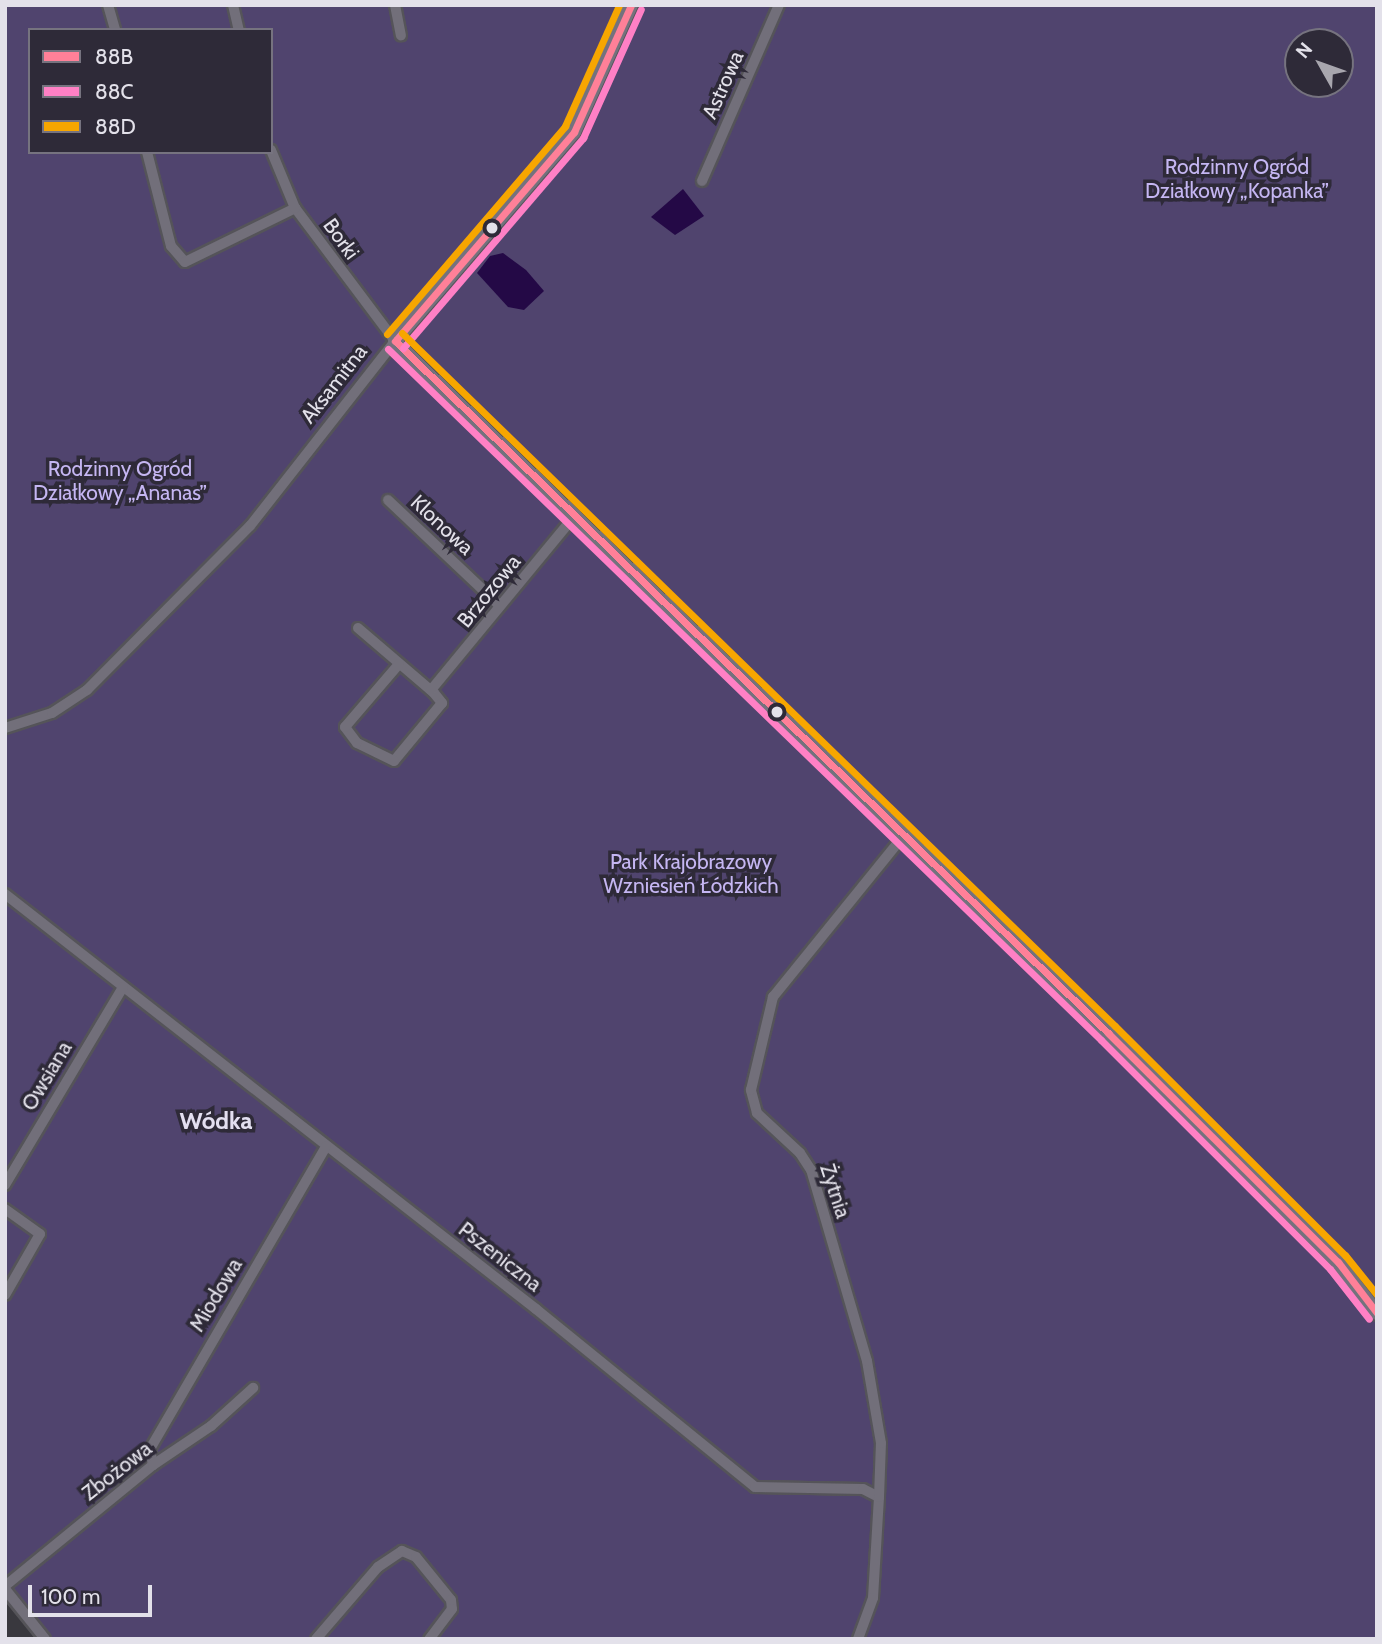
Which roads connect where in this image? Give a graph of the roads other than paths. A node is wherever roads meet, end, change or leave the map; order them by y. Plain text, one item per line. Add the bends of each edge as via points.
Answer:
1 (108, 5) edge
2 (233, 5) edge
3 (395, 5) edge
4 (631, 5) edge
5 (779, 5) edge
6 (114, 28) edge
7 (239, 28) edge
8 (401, 34) dead end
9 (148, 154) edge
10 (273, 154) edge
11 (702, 181) dead end
12 (295, 208) junction
13 (395, 341) junction
14 (388, 500) dead end
15 (576, 514) junction
16 (500, 606) junction
17 (358, 628) dead end
18 (399, 664) junction
19 (431, 690) junction
20 (5, 728) edge
21 (904, 835) junction
22 (5, 894) edge
23 (123, 987) junction
24 (326, 1147) junction
25 (5, 1185) edge
26 (5, 1209) edge
27 (5, 1294) edge
28 (1377, 1313) edge
29 (253, 1388) dead end
30 (153, 1465) junction
31 (879, 1497) junction
32 (5, 1589) edge
33 (45, 1639) edge
34 (316, 1639) edge
35 (429, 1639) edge
36 (858, 1639) edge

1 - 6 street
2 - 7 street
3 - 8 street
4 - 13 street, Aksamitna via 574,132
5 - 11 street, Astrowa
9 - 12 street via 171,246 185,262
10 - 12 street, Borki
12 - 13 street, Borki
13 - 15 street
13 - 20 street, Aksamitna via 250,526 87,690 52,713
14 - 16 street, Klonowa
15 - 16 street, Brzozowa
15 - 21 street
16 - 19 street, Brzozowa
17 - 18 street
18 - 19 street
18 - 19 street via 349,720 346,734 394,761 442,703
21 - 28 street via 1338,1262
21 - 31 street, Żytnia via 773,997 751,1090 757,1114 800,1153 811,1170 867,1361 881,1443
22 - 23 street, Pszeniczna
23 - 24 street, Pszeniczna
23 - 25 street, Owsiana
24 - 30 street, Miodowa via 150,1449
24 - 31 street, Pszeniczna via 755,1486 863,1489
26 - 27 street via 40,1234
29 - 30 street, Zbożowa via 211,1426
30 - 32 street, Zbożowa
31 - 36 street via 873,1598
32 - 33 street
34 - 35 street via 384,1561 402,1551 416,1557 451,1600 452,1609

